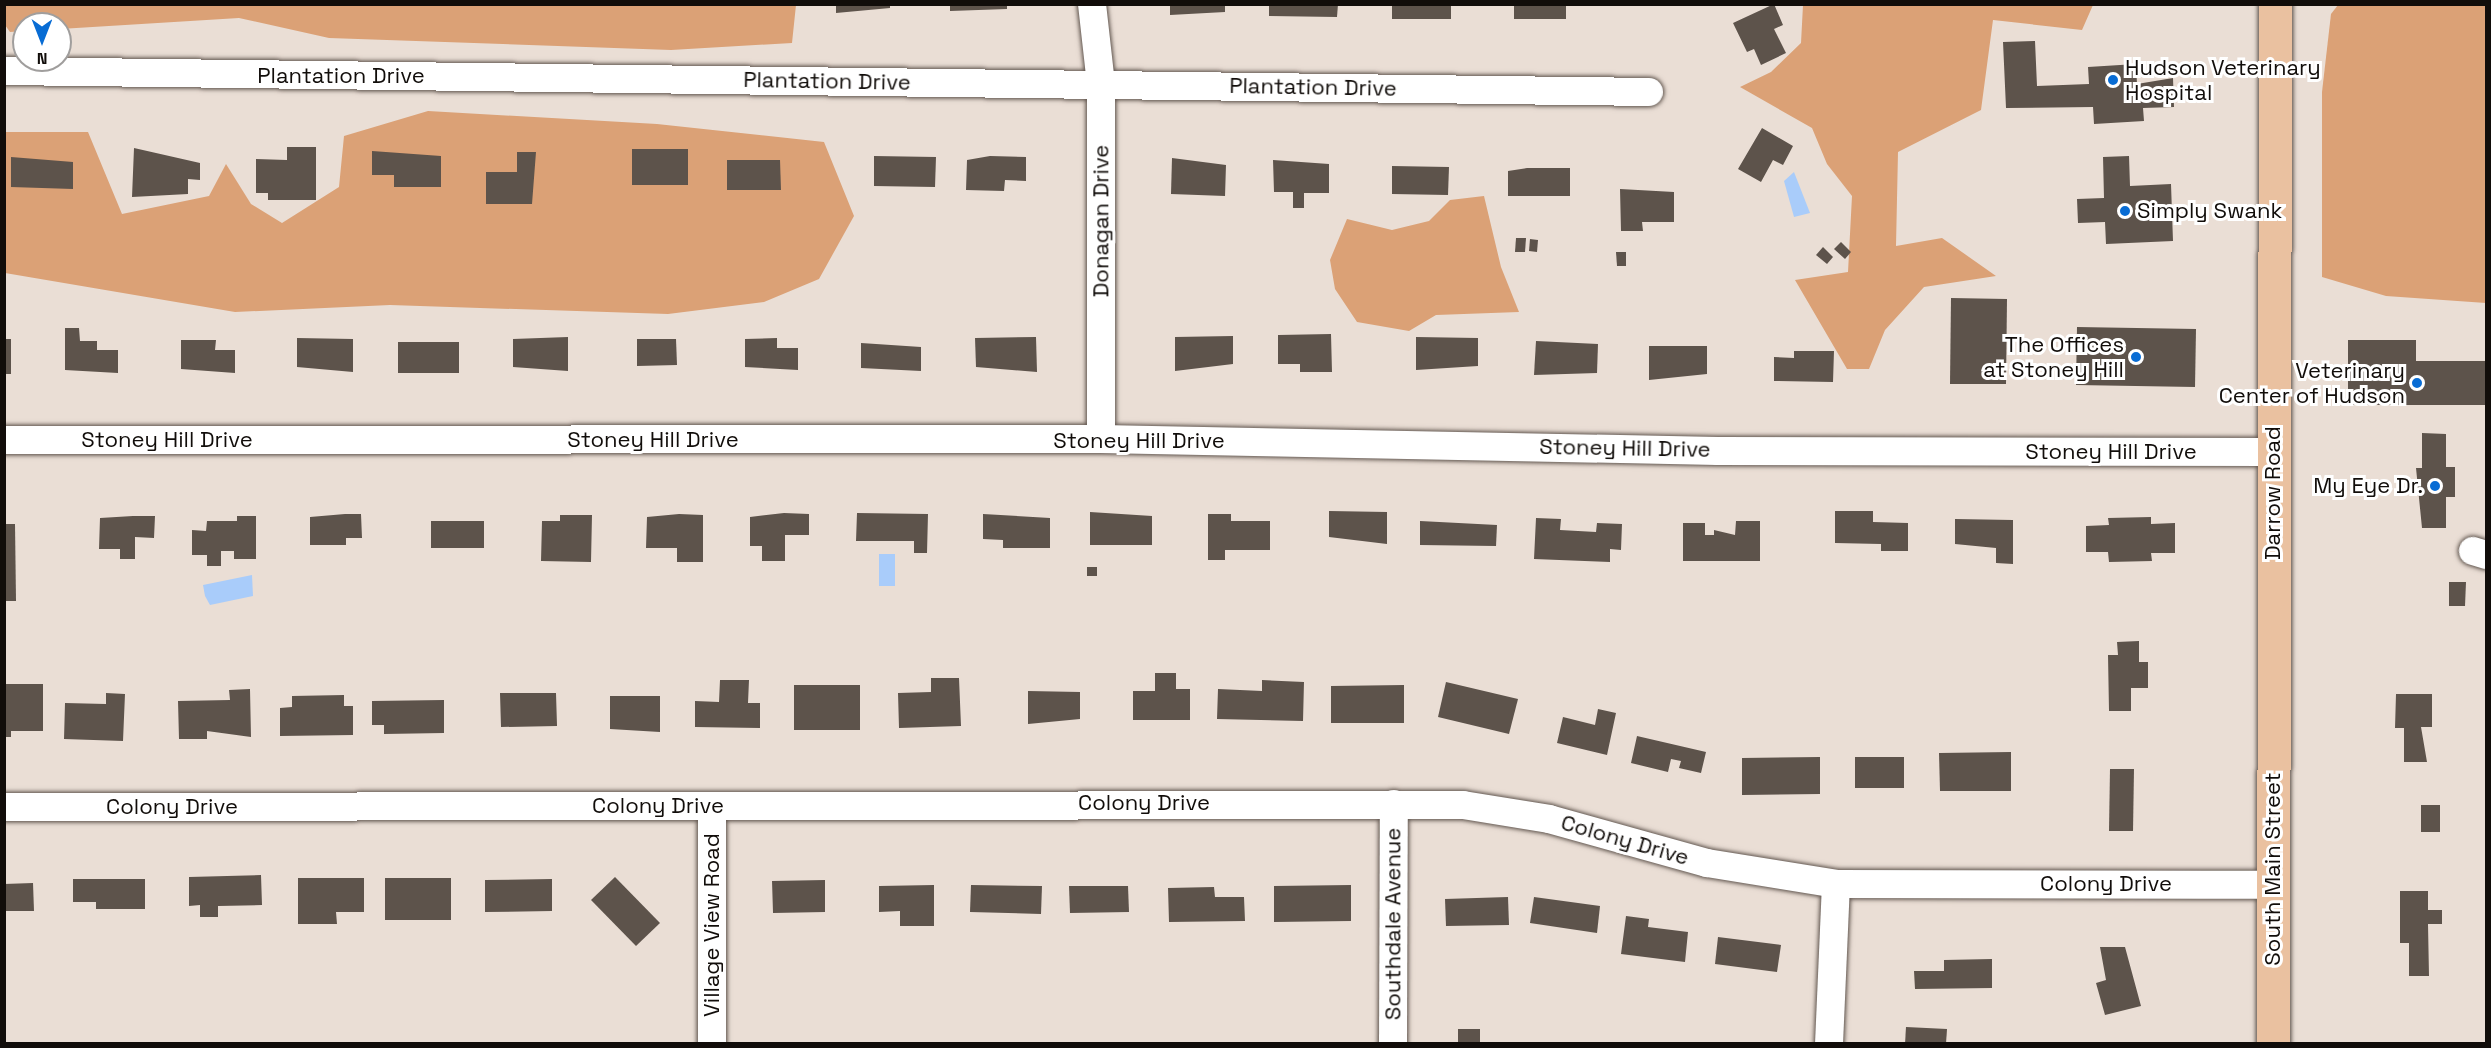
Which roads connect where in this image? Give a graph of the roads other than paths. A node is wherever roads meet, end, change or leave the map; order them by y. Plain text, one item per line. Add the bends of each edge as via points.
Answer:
1 (1092, 4) edge
2 (2275, 4) edge
3 (4, 71) edge
4 (1101, 84) junction
5 (1649, 92) dead end
6 (1101, 439) junction
7 (4, 441) edge
8 (2273, 452) junction
9 (2274, 693) joint
10 (1394, 804) junction
11 (712, 806) junction
12 (4, 807) edge
13 (1836, 884) junction
14 (2273, 885) junction
15 (712, 1044) edge
16 (1393, 1044) edge
17 (1829, 1044) edge
18 (2273, 1044) edge

1 - 4 street, Donagan Drive
2 - 8 main road, Darrow Road
3 - 4 street, Plantation Drive
4 - 5 street, Plantation Drive
4 - 6 street, Donagan Drive
6 - 7 street, Stoney Hill Drive
6 - 8 street, Stoney Hill Drive via 1718,451
8 - 9 main road, Darrow Road
9 - 14 main road, South Main Street
10 - 11 street, Colony Drive
10 - 13 street, Colony Drive via 1497,808 1707,863
10 - 16 street, Southdale Avenue
11 - 12 street, Colony Drive
11 - 15 street, Village View Road
13 - 14 street, Colony Drive
13 - 17 street
14 - 18 main road, South Main Street

